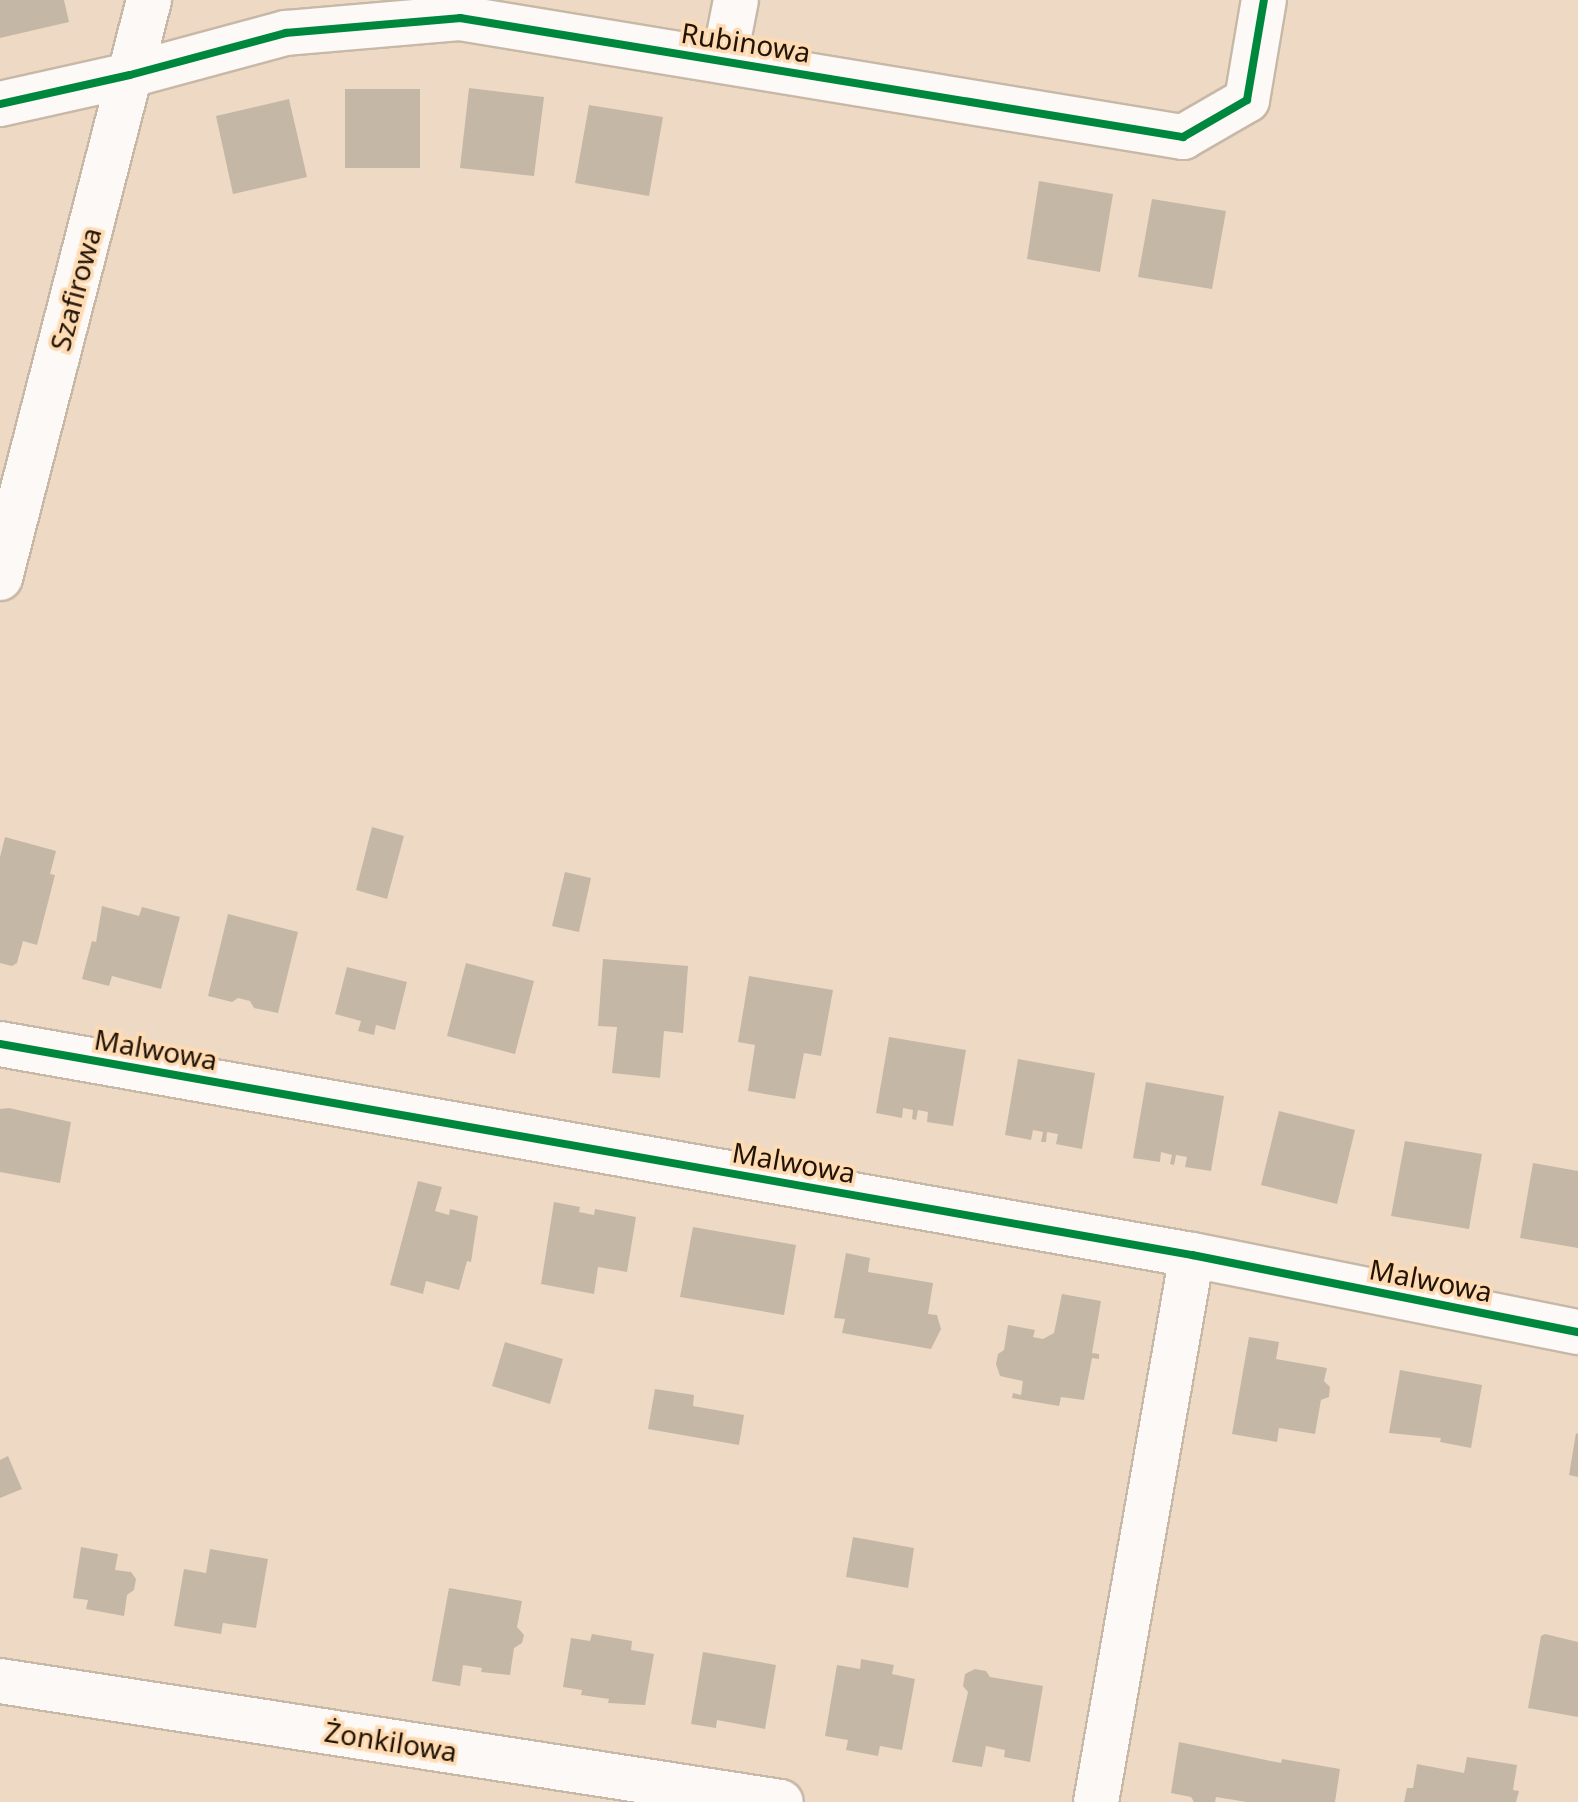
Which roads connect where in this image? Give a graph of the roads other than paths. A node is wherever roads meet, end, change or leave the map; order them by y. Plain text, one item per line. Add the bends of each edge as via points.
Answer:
1 (149, 0) edge
2 (736, 0) edge
3 (1264, 0) edge
4 (724, 61) junction
5 (130, 75) junction
6 (0, 104) edge
7 (0, 578) edge
8 (0, 1044) edge
9 (1192, 1255) junction
10 (1578, 1332) edge
11 (0, 1681) edge
12 (781, 1802) edge
13 (1096, 1802) edge

1 - 5 street, Szafirowa
2 - 4 street, Rubinowa
3 - 4 street, Rubinowa via 1247,100 1183,137
4 - 5 street, Rubinowa via 460,18 286,33
5 - 6 street, Rubinowa
5 - 7 street, Szafirowa
8 - 9 street, Malwowa
9 - 10 street, Malwowa
9 - 13 street
11 - 12 street, Żonkilowa

